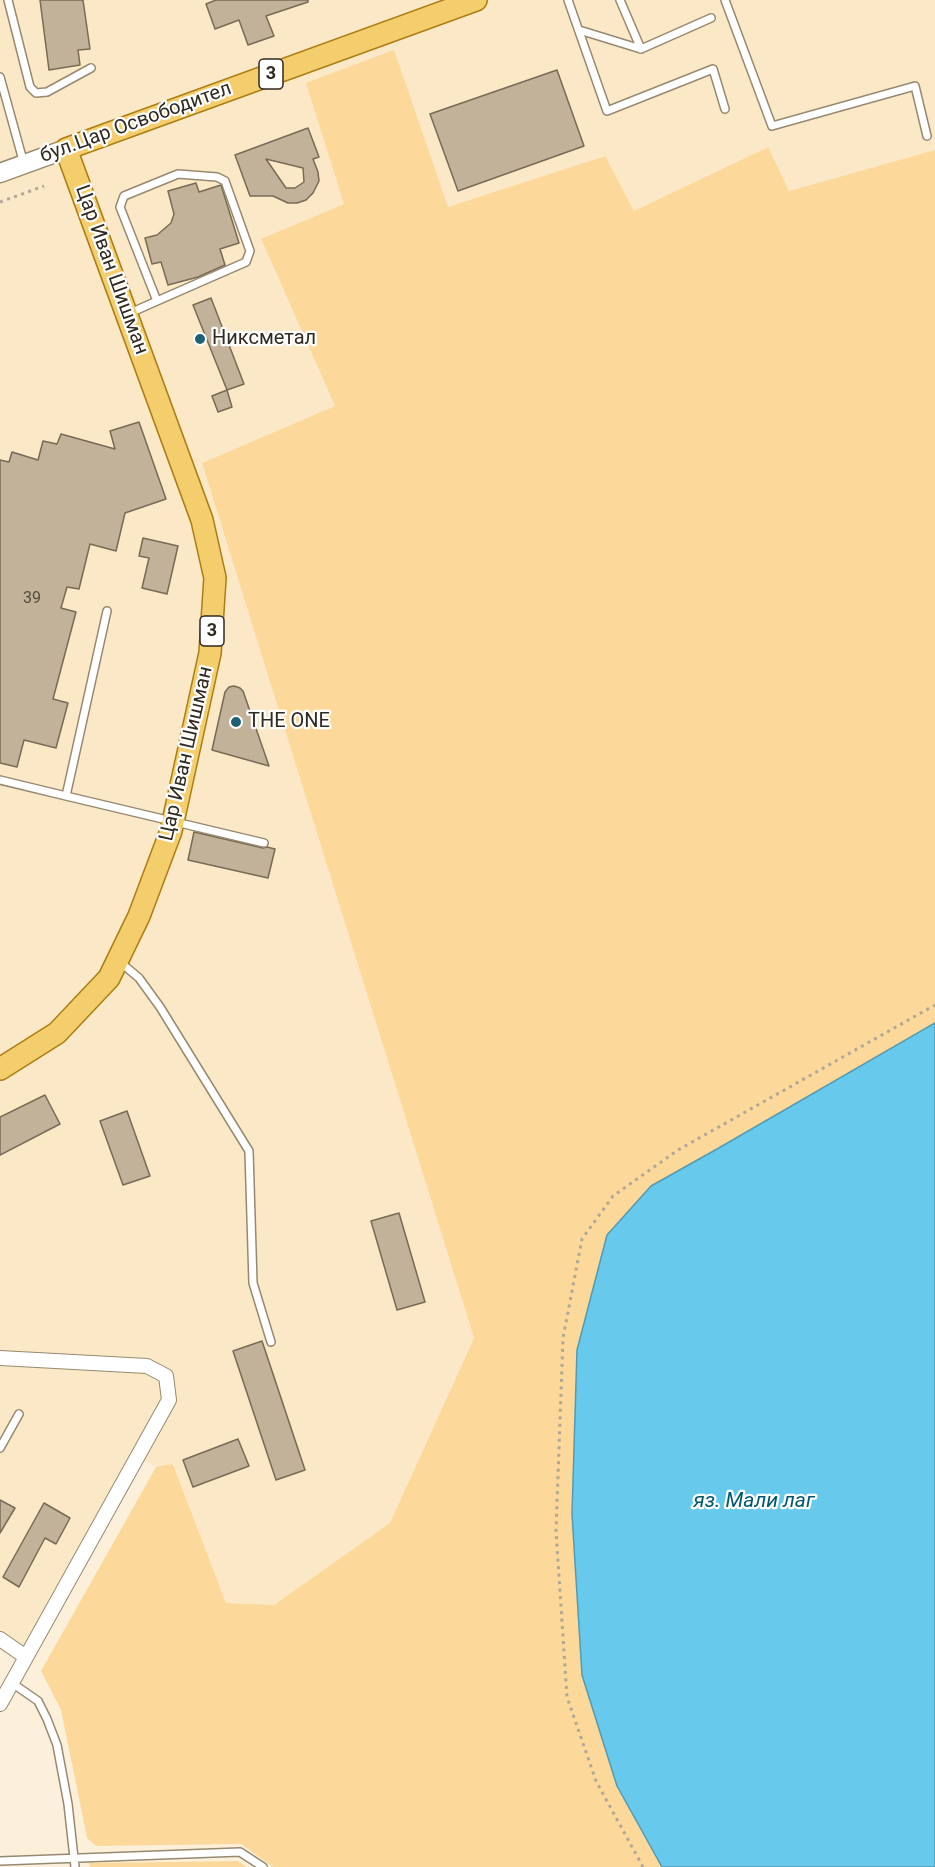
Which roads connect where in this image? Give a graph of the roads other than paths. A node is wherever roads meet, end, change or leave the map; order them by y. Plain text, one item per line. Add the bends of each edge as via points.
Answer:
1 (8, 0) edge
2 (476, 0) edge
3 (568, 0) edge
4 (620, 0) edge
5 (735, 0) edge
6 (726, 1) edge
7 (711, 18) dead end
8 (579, 30) junction
9 (641, 49) junction
10 (90, 68) dead end
11 (0, 77) edge
12 (2, 94) edge
13 (725, 109) dead end
14 (927, 136) dead end
15 (66, 149) junction
16 (24, 164) junction
17 (0, 173) edge
18 (157, 301) junction
19 (127, 314) junction
20 (107, 611) dead end
21 (0, 780) edge
22 (66, 796) junction
23 (174, 821) junction
24 (264, 843) dead end
25 (118, 961) junction
26 (0, 1069) edge
27 (271, 1342) dead end
28 (0, 1358) edge
29 (19, 1414) dead end
30 (0, 1448) edge
31 (0, 1639) edge
32 (26, 1657) junction
33 (12, 1683) junction
34 (0, 1704) edge
35 (0, 1861) edge
36 (75, 1863) edge
37 (263, 1867) edge

1 - 10 lane via 30,87 36,93 47,92
2 - 15 main road, бул.Цар Освободител / 3
3 - 8 lane
4 - 9 lane
5 - 6 lane
6 - 14 lane via 772,126 915,86
7 - 9 lane
8 - 9 lane
8 - 13 lane via 607,111 713,69
11 - 12 lane
12 - 16 lane
15 - 16 street, бул.Цар Освободител
15 - 19 main road, Цар Иван Шишман / 3
16 - 17 street, бул.Цар Освободител
18 - 18 lane via 246,262 250,250 225,181 178,174 124,196 120,207
18 - 19 lane
19 - 23 main road, Цар Иван Шишман / 3 via 202,520 215,578 210,653
20 - 22 lane
21 - 22 lane
22 - 23 lane
23 - 24 lane
23 - 25 main road, Цар Иван Шишман / 3 via 140,916
25 - 26 main road, Цар Иван Шишман / 3 via 109,978 57,1033
25 - 27 lane via 139,978 160,1007 249,1151 253,1283
28 - 32 street via 147,1366 166,1376 169,1400
29 - 30 lane
31 - 32 street
32 - 33 street
33 - 34 street
33 - 36 lane via 38,1701 54,1737
35 - 36 lane
36 - 37 lane via 240,1852

